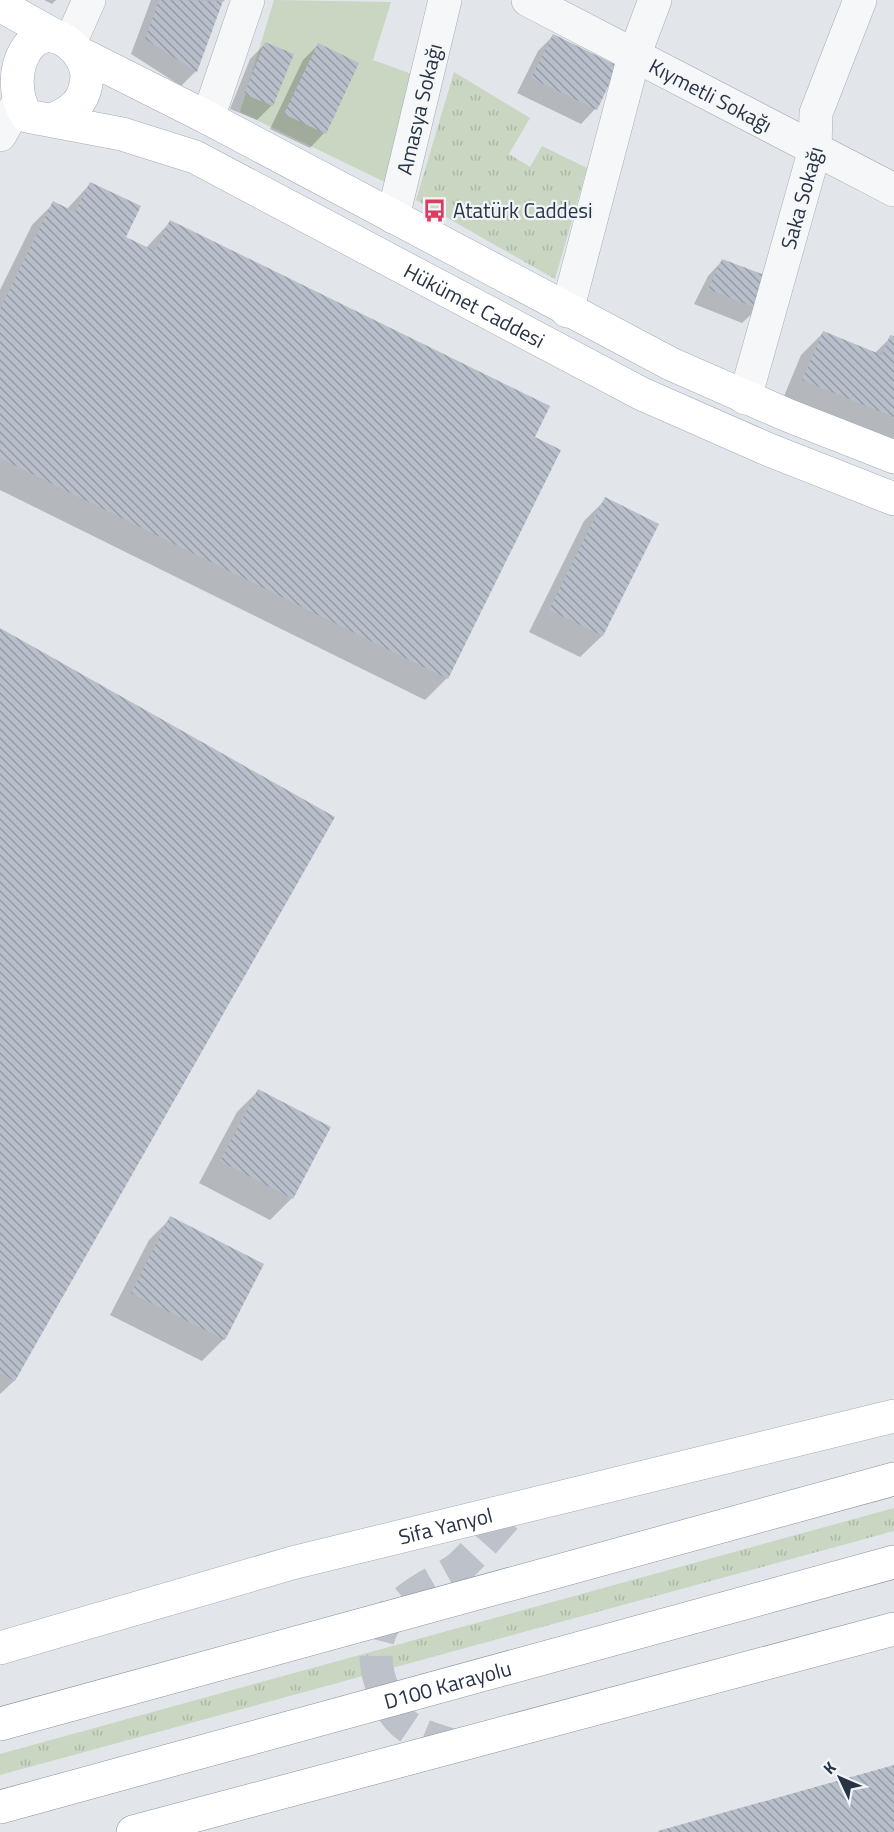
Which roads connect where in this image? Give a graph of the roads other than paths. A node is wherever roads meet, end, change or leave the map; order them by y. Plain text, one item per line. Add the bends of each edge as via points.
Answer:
1 (89, 0) edge
2 (248, 0) edge
3 (445, 0) edge
4 (528, 0) edge
5 (655, 0) edge
6 (860, 0) edge
7 (0, 5) edge
8 (68, 45) junction
9 (634, 56) junction
10 (6, 108) edge
11 (208, 118) junction
12 (54, 119) junction
13 (815, 149) junction
14 (894, 190) edge
15 (393, 217) junction
16 (567, 311) junction
17 (745, 398) junction
18 (894, 456) edge
19 (894, 499) edge
20 (894, 1416) edge
21 (894, 1479) edge
22 (894, 1562) edge
23 (894, 1629) edge
24 (0, 1648) edge
25 (0, 1724) edge
26 (0, 1808) edge
27 (133, 1832) edge

1 - 8 street
2 - 11 street
3 - 15 street, Amasya Sokağı
4 - 9 street, Kıymetli Sokağı
5 - 9 street
6 - 13 street, Saka Sokağı via 816,113
7 - 8 main road, Hükümet Caddesi
8 - 10 main road, Hükümet Caddesi via 43,36 18,46 9,57 3,83
8 - 11 main road, Hükümet Caddesi
8 - 12 main road via 85,65 85,93 67,114
9 - 13 street, Kıymetli Sokağı
9 - 16 street
10 - 12 main road, Hükümet Caddesi via 40,120
11 - 15 main road, Hükümet Caddesi
12 - 19 main road, Hükümet Caddesi via 122,134 195,157 642,394
13 - 14 street, Kıymetli Sokağı
13 - 17 street, Saka Sokağı
15 - 16 main road, Hükümet Caddesi
16 - 17 main road, Hükümet Caddesi
17 - 18 main road, Hükümet Caddesi
20 - 24 main road, Sifa Yanyol via 292,1563
21 - 25 main road
22 - 26 main road, D100 Karayolu
23 - 27 main road

